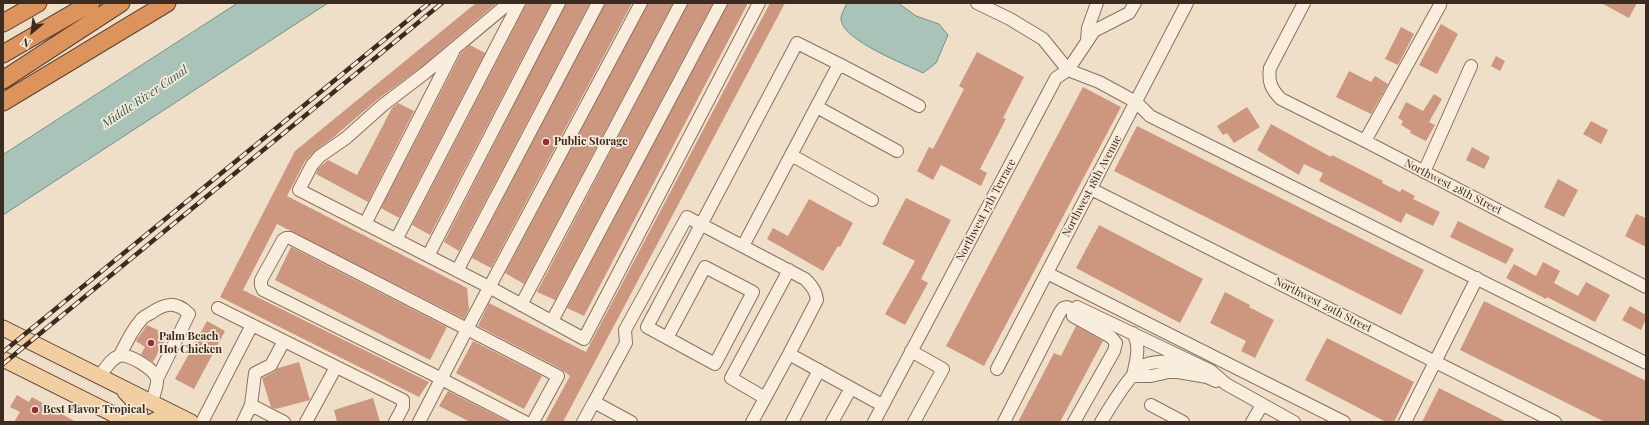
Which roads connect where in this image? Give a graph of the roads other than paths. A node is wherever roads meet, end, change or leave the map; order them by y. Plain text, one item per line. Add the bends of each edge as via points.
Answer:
1 (38, 3) edge
2 (91, 3) edge
3 (121, 3) edge
4 (167, 3) edge
5 (509, 3) edge
6 (519, 3) edge
7 (559, 3) edge
8 (598, 3) edge
9 (641, 3) edge
10 (681, 3) edge
11 (721, 3) edge
12 (759, 3) edge
13 (977, 3) edge
14 (1098, 3) edge
15 (1135, 3) edge
16 (1187, 3) edge
17 (1304, 3) edge
18 (1440, 4) dead end
19 (3, 23) edge
20 (1087, 42) junction
21 (455, 47) junction
22 (3, 54) edge
23 (839, 64) junction
24 (1471, 66) dead end
25 (1068, 70) junction
26 (3, 80) edge
27 (3, 102) edge
28 (1136, 102) junction
29 (919, 106) dead end
30 (817, 107) junction
31 (1365, 141) junction
32 (897, 151) dead end
33 (791, 155) junction
34 (1424, 172) junction
35 (1091, 188) junction
36 (872, 200) dead end
37 (365, 224) junction
38 (701, 224) junction
39 (396, 240) junction
40 (743, 246) junction
41 (428, 256) junction
42 (789, 270) junction
43 (457, 271) junction
44 (1047, 273) junction
45 (1477, 278) junction
46 (489, 287) junction
47 (1646, 287) edge
48 (521, 305) junction
49 (218, 308) dead end
50 (1073, 310) junction
51 (552, 321) junction
52 (252, 325) junction
53 (3, 328) edge
54 (467, 329) junction
55 (1133, 333) junction
56 (667, 338) junction
57 (284, 341) junction
58 (911, 351) junction
59 (789, 354) junction
60 (120, 355) junction
61 (3, 359) edge
62 (1435, 361) junction
63 (1195, 363) junction
64 (1646, 363) edge
65 (336, 367) junction
66 (996, 369) dead end
67 (819, 370) junction
68 (99, 376) junction
69 (1133, 376) junction
70 (157, 379) junction
71 (442, 379) junction
72 (1226, 384) junction
73 (119, 386) junction
74 (851, 388) junction
75 (765, 398) junction
76 (594, 402) junction
77 (152, 403) junction
78 (251, 405) junction
79 (882, 405) junction
80 (1151, 405) dead end
81 (1262, 405) junction
82 (187, 420) edge
83 (129, 422) edge
84 (141, 422) edge
85 (151, 422) edge
86 (202, 422) edge
87 (243, 422) edge
88 (284, 422) edge
89 (306, 422) edge
90 (395, 422) edge
91 (419, 422) edge
92 (525, 422) edge
93 (533, 422) edge
94 (583, 422) edge
95 (631, 422) edge
96 (752, 422) edge
97 (792, 422) edge
98 (832, 422) edge
99 (874, 422) edge
100 (914, 422) edge
101 (1004, 422) edge
102 (1074, 422) edge
103 (1101, 422) edge
104 (1183, 422) edge
105 (1252, 422) edge
106 (1294, 422) edge
107 (1344, 422) edge
108 (1405, 422) edge
109 (1555, 422) edge

1 - 19 highway
2 - 22 highway
3 - 26 highway
4 - 27 highway
5 - 21 street
6 - 39 street
7 - 41 street
8 - 43 street
9 - 46 street
10 - 48 street
11 - 51 street
12 - 51 street via 584,338
13 - 25 street via 1043,39
14 - 20 street via 1088,28
15 - 20 street, Northwest 17th Terrace via 1129,13 1094,31
16 - 28 street, Northwest 18th Avenue
17 - 31 street, Northwest 28th Street via 1270,68 1272,90 1281,99
18 - 31 street
20 - 25 street, Northwest 17th Terrace
21 - 37 street
21 - 37 street via 383,104 346,138 320,156 312,165 299,190
23 - 29 street
23 - 30 street
23 - 38 street via 797,43
24 - 34 street
25 - 28 street via 1099,82
25 - 58 street, Northwest 17th Terrace via 1056,78
28 - 35 street, Northwest 18th Avenue
28 - 45 street via 1150,116
30 - 32 street
30 - 33 street
31 - 34 street, Northwest 28th Street
33 - 36 street
33 - 40 street
34 - 47 street, Northwest 28th Street
35 - 44 street, Northwest 18th Avenue
35 - 62 street, Northwest 29th Street
37 - 39 street
38 - 40 street
38 - 56 street via 647,327
38 - 76 street via 687,217 625,330 626,343
39 - 41 street
40 - 42 street
41 - 43 street
42 - 59 street via 811,285 817,300
42 - 75 street via 731,378
43 - 46 street
44 - 66 street, Northwest 18th Avenue
44 - 107 street
45 - 62 street
45 - 64 street
46 - 48 street
46 - 54 street
48 - 51 street
49 - 52 street
50 - 55 street via 1077,307
50 - 101 street via 1067,307 1060,312
50 - 102 street via 1073,316 1111,337 1116,343
52 - 57 street
52 - 86 street
53 - 68 main road
54 - 71 street
54 - 71 street via 290,238 282,240 261,280 263,290
54 - 93 street via 558,376
55 - 63 street
55 - 69 street via 1138,348
56 - 56 street via 715,364 753,292 705,267
57 - 65 street
57 - 78 street via 271,366 256,373
58 - 79 street, Northwest 17th Terrace
58 - 100 street via 943,369
59 - 67 street
59 - 75 street
60 - 68 street via 114,358
60 - 70 street via 130,357 145,366
60 - 70 street via 141,320 159,308 181,306 189,314
61 - 83 main road
62 - 108 street
62 - 109 street, Northwest 29th Street
63 - 69 street via 1152,363 1142,366
63 - 72 street via 1211,371
65 - 89 street
65 - 90 street via 402,400 403,406
67 - 74 street
67 - 97 street
68 - 73 main road
69 - 72 street via 1178,372 1207,377
69 - 103 street
70 - 77 street
71 - 91 street
71 - 92 street
72 - 81 street
73 - 77 main road
73 - 84 main road via 136,404 141,413
74 - 79 street
74 - 98 street
75 - 96 street
76 - 94 street
76 - 95 street
77 - 82 main road
78 - 87 street
78 - 88 street
79 - 99 street, Northwest 17th Terrace
80 - 104 street
81 - 105 street
81 - 106 street
82 - 85 main road via 162,417

